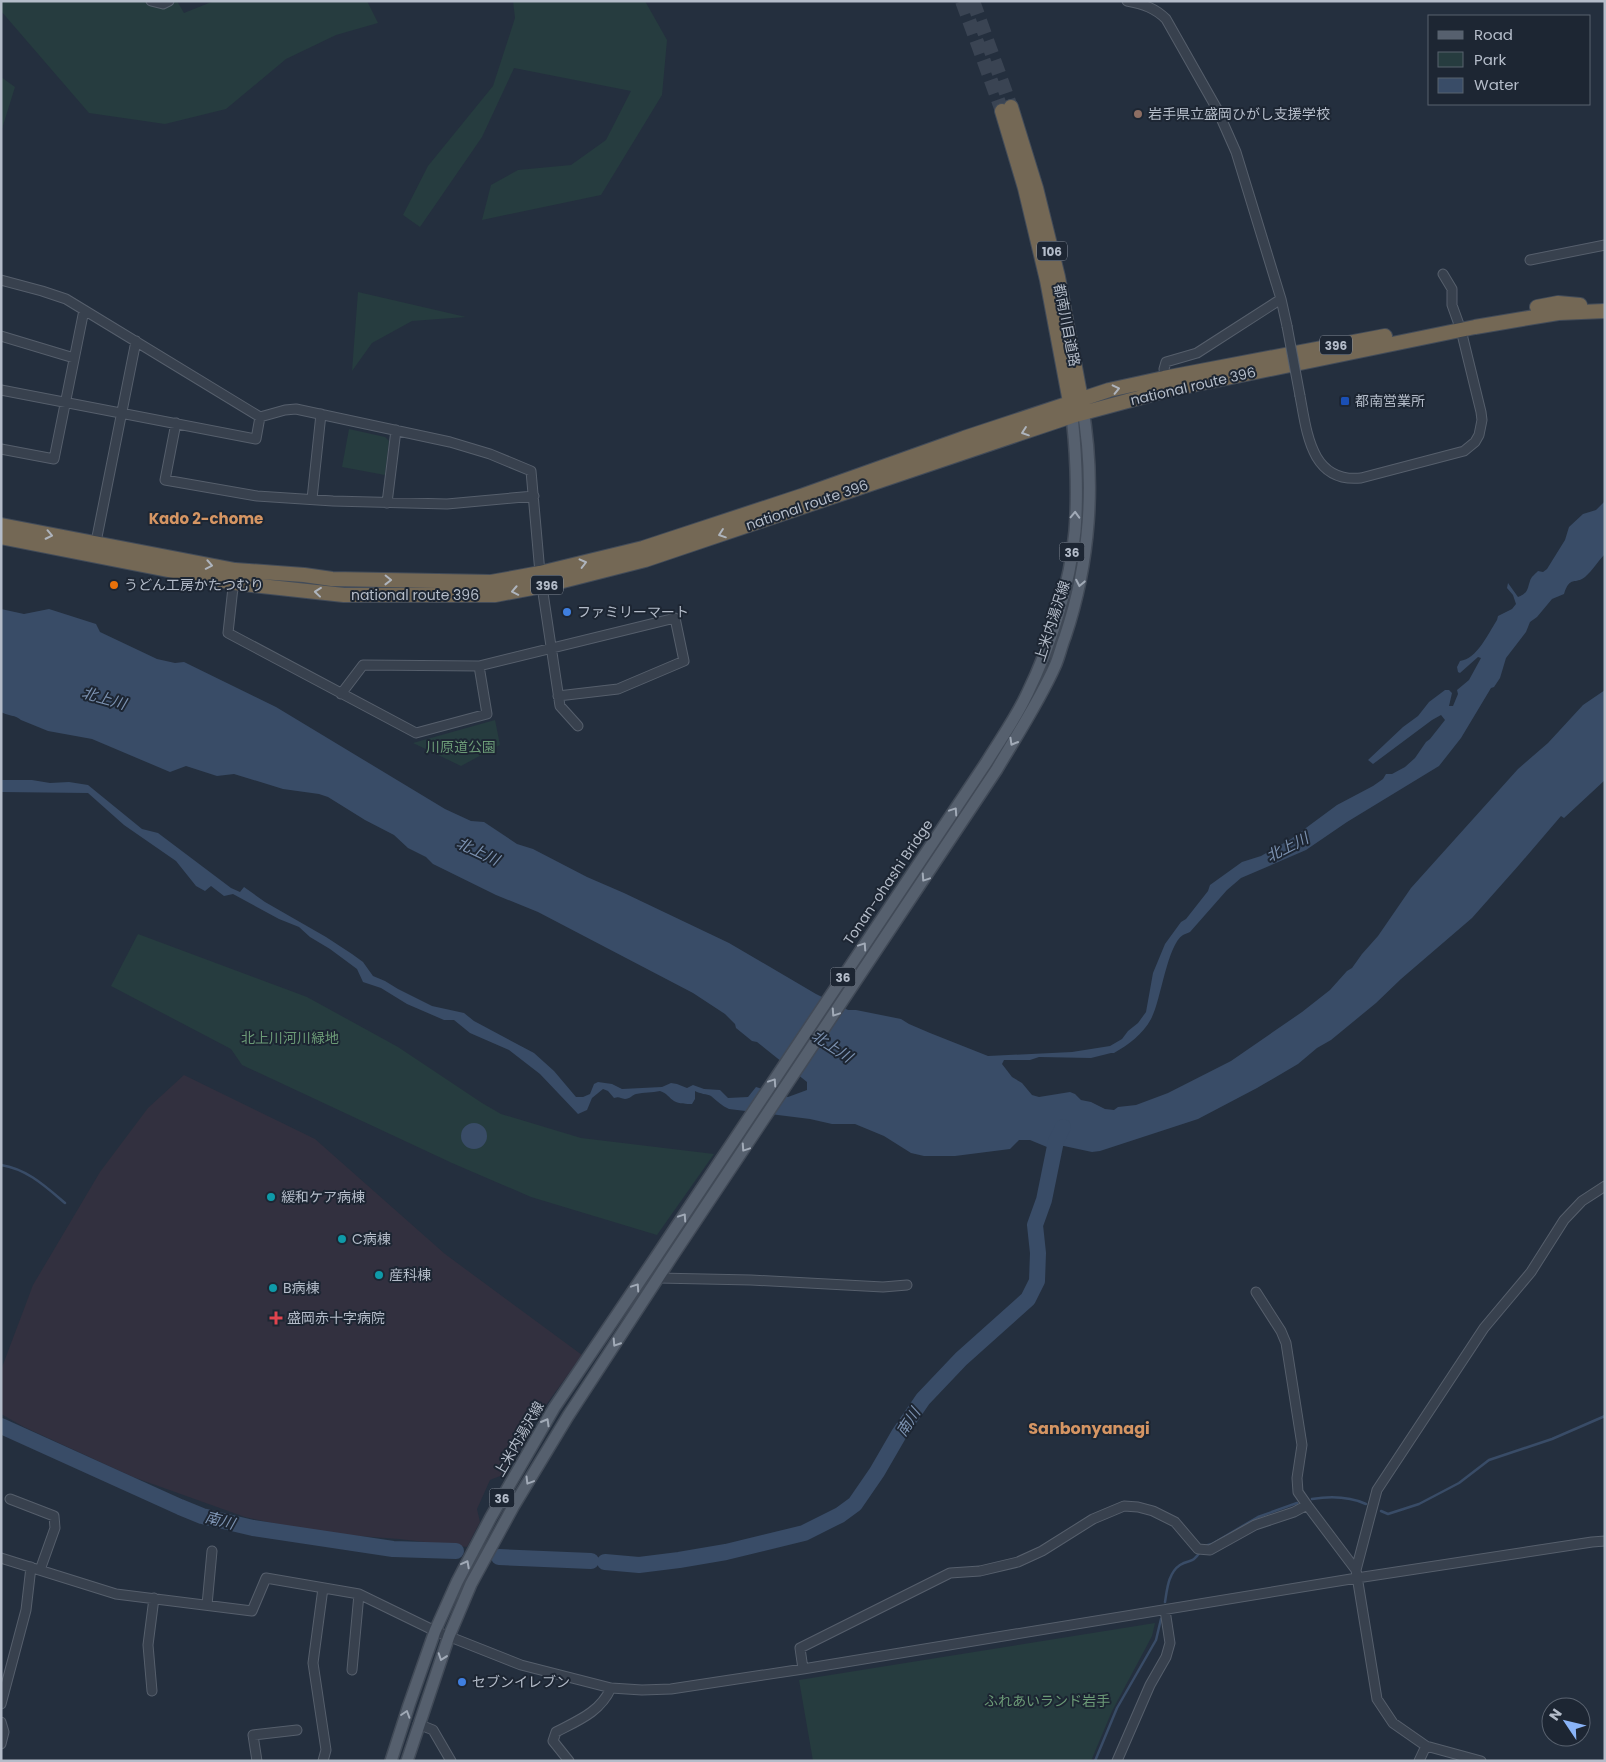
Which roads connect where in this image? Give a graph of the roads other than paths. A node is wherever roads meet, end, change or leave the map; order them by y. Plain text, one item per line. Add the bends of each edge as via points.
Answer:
1 (151, 1) edge
2 (169, 1) edge
3 (1127, 1) edge
4 (1007, 109) tunnel mouth
5 (1605, 245) edge
6 (1530, 260) dead end
7 (1443, 274) dead end
8 (1, 280) edge
9 (1281, 299) junction
10 (1605, 306) edge
11 (84, 310) junction
12 (1605, 312) edge
13 (1460, 326) junction
14 (1, 336) edge
15 (136, 341) junction
16 (74, 358) junction
17 (1166, 384) junction
18 (1, 390) edge
19 (66, 402) junction
20 (1076, 407) junction
21 (122, 413) junction
22 (321, 414) junction
23 (260, 416) junction
24 (176, 423) junction
25 (396, 430) junction
26 (1, 449) edge
27 (534, 496) junction
28 (312, 499) junction
29 (388, 503) junction
30 (1, 525) edge
31 (1, 537) edge
32 (94, 550) junction
33 (234, 577) junction
34 (542, 580) junction
35 (551, 647) junction
36 (478, 666) junction
37 (341, 694) junction
38 (558, 696) junction
39 (1032, 698) junction
40 (578, 726) dead end
41 (1605, 1186) edge
42 (656, 1257) joint
43 (658, 1278) junction
44 (907, 1285) dead end
45 (1256, 1292) dead end
46 (10, 1499) dead end
47 (1307, 1505) junction
48 (1605, 1542) edge
49 (212, 1551) dead end
50 (1, 1558) edge
51 (36, 1569) junction
52 (1356, 1574) junction
53 (323, 1588) junction
54 (359, 1594) junction
55 (154, 1598) junction
56 (207, 1605) junction
57 (1165, 1610) junction
58 (435, 1631) junction
59 (449, 1636) junction
60 (803, 1669) junction
61 (352, 1670) dead end
62 (611, 1688) junction
63 (152, 1691) dead end
64 (1, 1704) edge
65 (1, 1722) edge
66 (418, 1724) junction
67 (296, 1730) dead end
68 (1, 1744) edge
69 (1426, 1746) junction
70 (257, 1761) edge
71 (323, 1761) edge
72 (391, 1761) edge
73 (407, 1761) edge
74 (451, 1761) edge
75 (569, 1761) edge
76 (1117, 1761) edge
77 (1419, 1761) edge
78 (1481, 1761) edge

1 - 2 street via 163,4
3 - 9 street via 1145,5 1166,20 1217,109 1241,165
4 - 20 highway, 都南川目道路 / 106 via 1036,188 1058,277
5 - 6 street
7 - 13 street via 1452,289 1452,305
8 - 11 street via 66,299
9 - 13 street, bridge via 1313,453 1327,470 1353,479 1464,451 1475,442 1482,420
9 - 17 street via 1197,353 1166,362
10 - 13 highway, national route 396 / 396 via 1558,303
11 - 15 street
11 - 16 street
12 - 13 highway, national route 396 / 396 via 1558,313
13 - 17 highway, national route 396 / 396
14 - 16 street
15 - 21 street
15 - 23 street
16 - 19 street
17 - 20 highway, national route 396 / 396
18 - 19 street
19 - 21 street
19 - 26 street via 54,459
20 - 34 highway, national route 396 / 396
20 - 39 main road, 上米内湯沢線 / 36 via 1090,492 1080,584 1055,664
21 - 24 street
21 - 32 street
22 - 23 street via 296,409
22 - 25 street
22 - 28 street
23 - 24 street via 256,438
24 - 28 street via 166,480 257,496
25 - 27 street via 490,454 531,471
25 - 29 street
27 - 29 street via 447,504
27 - 34 street
28 - 29 street
30 -> 32 highway, national route 396 / 396
31 - 32 highway, national route 396 / 396
32 - 33 highway, national route 396 / 396
33 - 34 highway, national route 396 / 396 via 304,575 332,580
33 - 37 street via 228,633
34 - 35 street
35 - 36 street
35 - 38 street
35 - 38 street via 675,618 684,662 618,689
36 - 37 street via 362,665
36 - 37 street via 487,714 416,732
38 - 40 street via 560,706
42 -> 39 main road, Tonan-ohashi Bridge / 36
39 -> 43 main road, Tonan-ohashi Bridge / 36 via 992,777
41 - 52 street via 1564,1220 1531,1272 1484,1328 1377,1490
58 -> 42 main road, 上米内湯沢線 / 36 via 478,1542 554,1408
43 - 44 street via 883,1287
43 -> 59 main road, 36 via 568,1416 498,1533
45 - 47 street via 1286,1343 1302,1445 1298,1492
46 - 51 street via 54,1516 55,1528
47 - 52 street
47 - 60 street via 1255,1525 1210,1550 1198,1549 1175,1522 1153,1511 1124,1506 1093,1519 1018,1562 980,1571 950,1573 800,1648
48 - 52 street
49 - 56 street
50 - 51 street
51 - 55 street via 116,1594
51 - 64 street
52 - 57 street
52 - 69 street via 1377,1699 1393,1723
53 - 54 street
53 - 56 street via 266,1578 252,1611
53 - 71 street via 313,1663 326,1750
54 - 58 street
54 - 61 street
55 - 56 street
55 - 63 street via 148,1645
57 - 60 street
57 - 76 street via 1170,1643 1166,1657 1150,1685
58 - 59 street
72 -> 58 main road, 上米内湯沢線 / 36
59 - 62 street via 522,1665
59 -> 66 main road, 36
60 - 62 street via 671,1689
62 - 75 street via 593,1712 556,1732 553,1741
65 - 68 street via 4,1732
66 - 73 main road, 36
66 - 74 street via 433,1730
67 - 70 street via 253,1735
69 - 77 street
69 - 78 street

